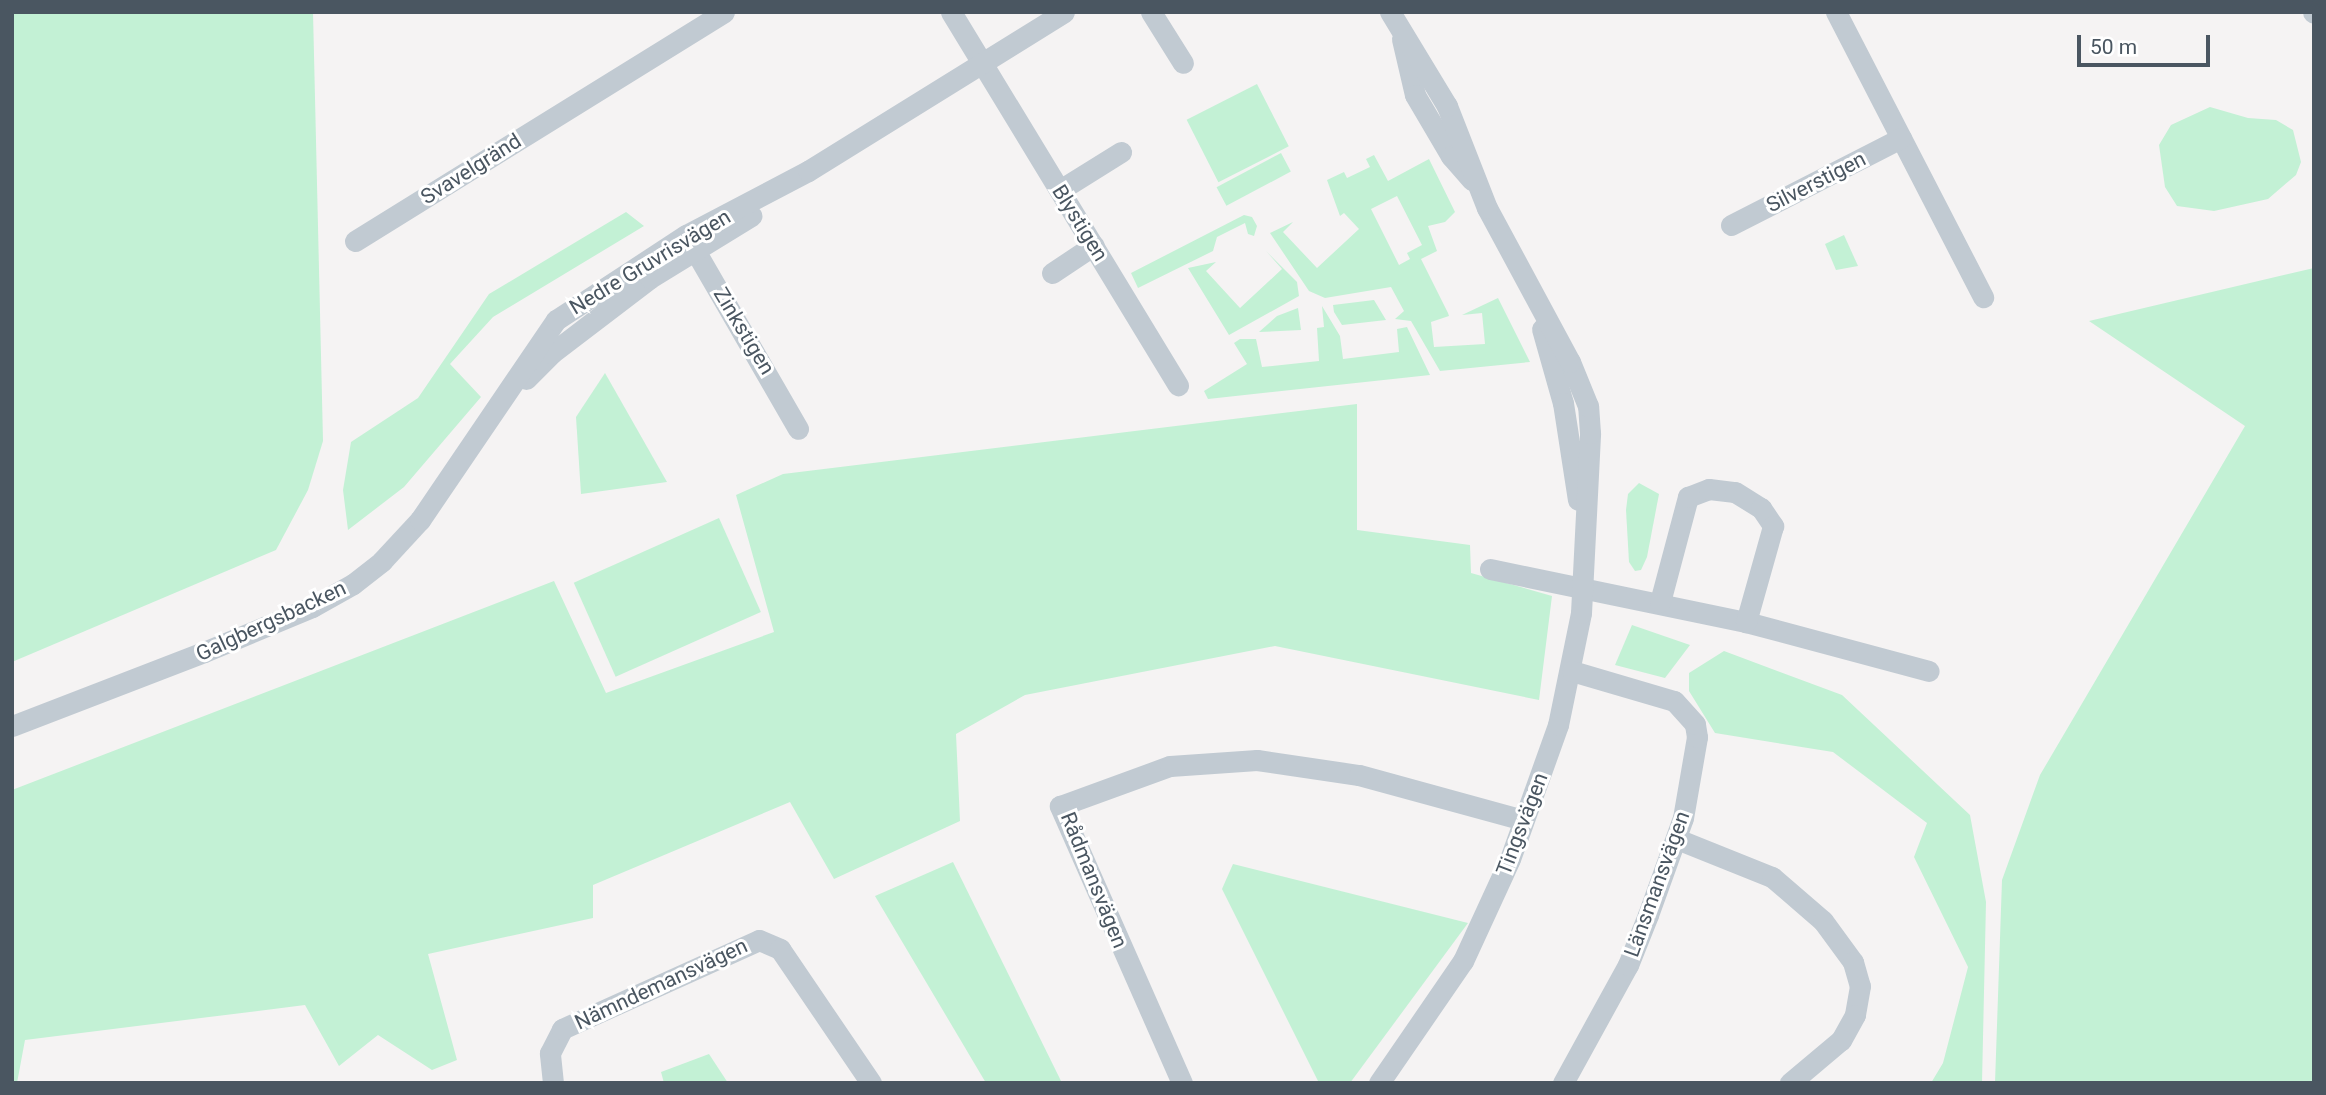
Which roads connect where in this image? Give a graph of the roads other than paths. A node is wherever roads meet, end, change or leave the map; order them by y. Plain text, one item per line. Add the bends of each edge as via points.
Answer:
1 (724, 12) edge
2 (951, 12) edge
3 (1064, 12) edge
4 (1151, 12) edge
5 (1390, 12) edge
6 (1836, 12) edge
7 (980, 62) junction
8 (1182, 63) dead end
9 (1901, 138) junction
10 (1121, 152) dead end
11 (1060, 190) junction
12 (1731, 225) dead end
13 (355, 241) dead end
14 (690, 243) junction
15 (1094, 245) junction
16 (1052, 273) dead end
17 (1983, 297) dead end
18 (1178, 385) dead end
19 (500, 407) joint
20 (798, 429) dead end
21 (1490, 569) dead end
22 (1582, 586) junction
23 (1660, 602) junction
24 (1746, 622) junction
25 (1572, 671) junction
26 (1929, 671) dead end
27 (12, 726) edge
28 (1523, 820) junction
29 (1677, 839) junction
30 (552, 1083) edge
31 (871, 1083) edge
32 (1182, 1083) edge
33 (1379, 1083) edge
34 (1563, 1083) edge
35 (1790, 1083) edge

1 - 13 street, Svavelgränd
2 - 7 street, Blystigen
3 - 7 street, Nedre Gruvrisvägen
4 - 8 street
5 - 22 street, Tingsvägen via 1402,39 1447,106 1476,184 1533,297 1563,403 1584,537
6 - 9 street
7 - 11 street, Blystigen
7 - 14 street, Nedre Gruvrisvägen
9 - 12 street, Silverstigen
9 - 17 street
10 - 11 street
11 - 15 street, Blystigen
14 - 19 street, Nedre Gruvrisvägen via 556,320
14 - 20 street, Zinkstigen
15 - 16 street
15 - 18 street, Blystigen
19 - 27 street, Galgbergsbacken via 419,520 382,561 353,584 312,607 204,652
21 - 22 street
22 - 23 street
22 - 25 street, Tingsvägen
23 - 24 street
23 - 24 street via 1688,497 1709,489 1735,492 1761,508 1773,526
24 - 26 street
25 - 28 street, Tingsvägen via 1558,725
25 - 29 street, Länsmansvägen via 1668,698 1695,724 1698,737
28 - 32 street, Rådmansvägen via 1359,775 1257,760 1170,766 1060,806
28 - 33 street, Tingsvägen via 1463,961
29 - 34 street, Länsmansvägen via 1628,965
29 - 35 street via 1772,877 1822,921 1853,962 1860,986 1855,1015 1841,1040
30 - 31 street, Nämndemansvägen via 550,1053 562,1029 759,940 780,949

